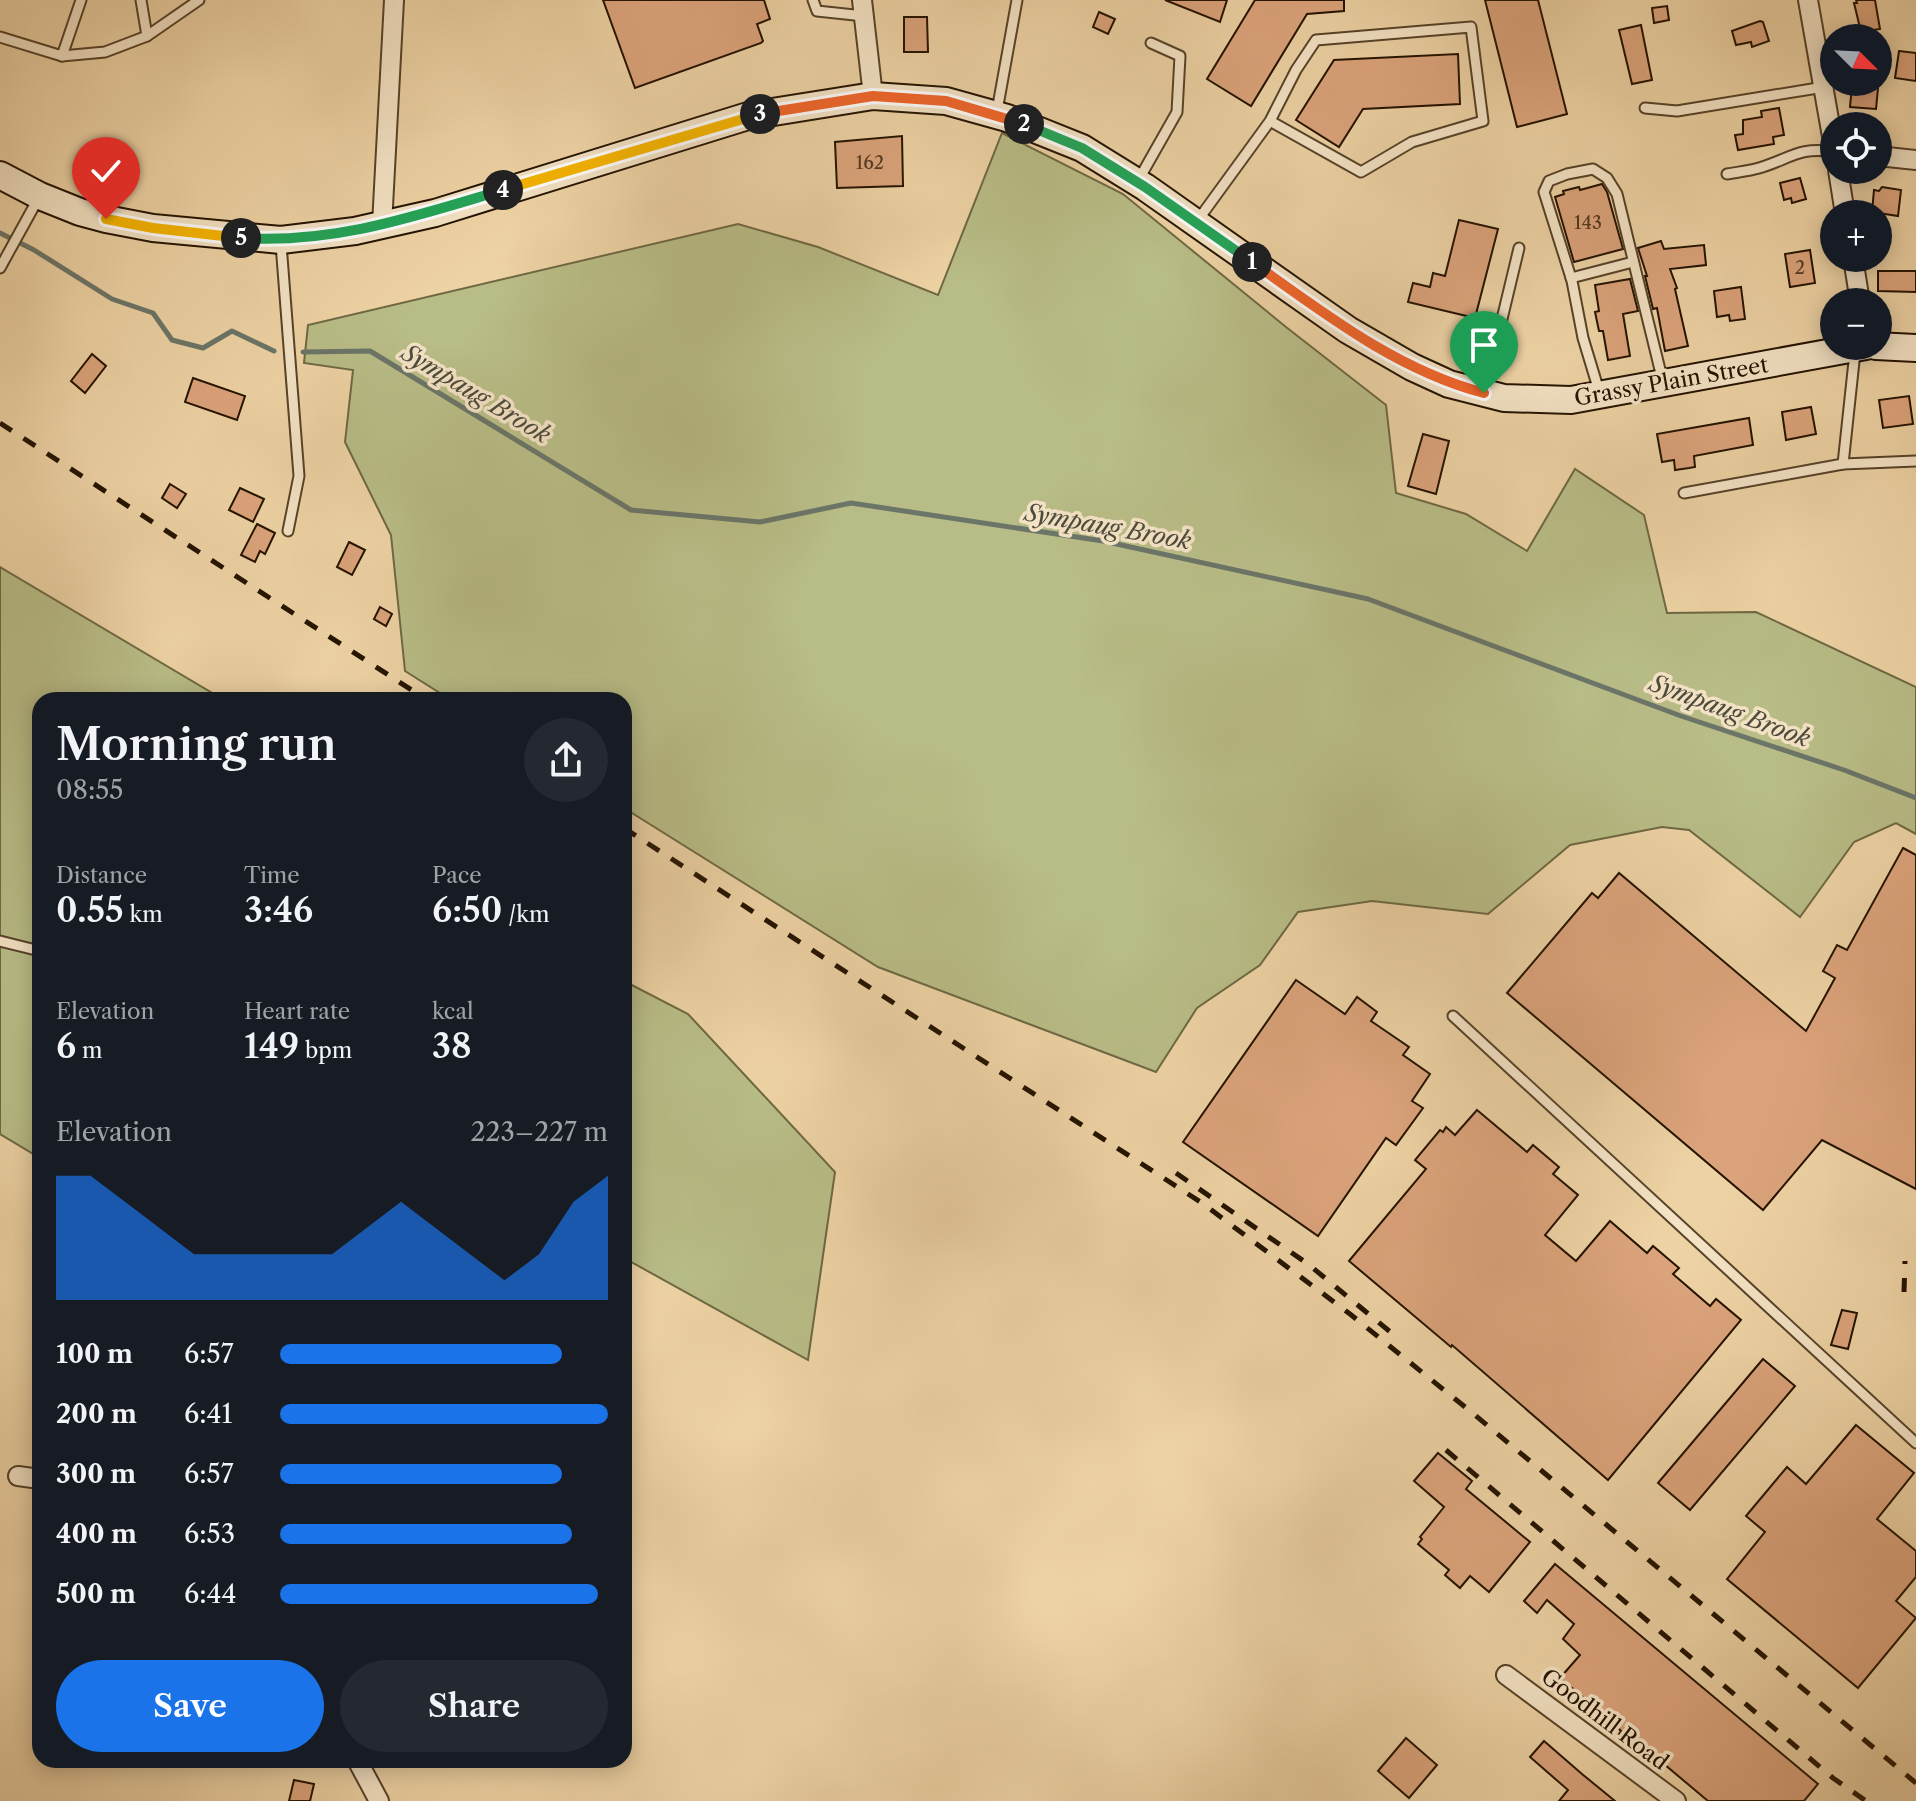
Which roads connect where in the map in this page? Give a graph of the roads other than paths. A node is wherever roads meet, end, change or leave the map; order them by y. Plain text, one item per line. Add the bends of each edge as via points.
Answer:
1 (81, 0) edge
2 (141, 0) edge
3 (199, 0) edge
4 (394, 0) edge
5 (813, 0) edge
6 (1017, 0) edge
7 (1808, 0) edge
8 (863, 8) edge
9 (147, 36) junction
10 (0, 37) edge
11 (1151, 43) dead end
12 (62, 56) junction
13 (1820, 65) edge
14 (1820, 88) edge
15 (873, 96) junction
16 (1645, 108) dead end
17 (997, 115) junction
18 (1270, 121) junction
19 (1820, 149) edge
20 (1892, 157) edge
21 (1916, 160) edge
22 (1727, 174) dead end
23 (0, 175) edge
24 (1138, 182) junction
25 (40, 196) junction
26 (1196, 223) junction
27 (382, 225) junction
28 (281, 240) junction
29 (1519, 248) dead end
30 (1633, 262) junction
31 (0, 268) edge
32 (1571, 278) junction
33 (1892, 348) edge
34 (1916, 348) edge
35 (1820, 356) edge
36 (1863, 360) edge
37 (1664, 385) junction
38 (1484, 393) junction
39 (1600, 396) junction
40 (1916, 461) edge
41 (1843, 464) junction
42 (1684, 493) dead end
43 (288, 531) dead end
44 (0, 941) edge
45 (32, 949) edge
46 (1453, 1016) dead end
47 (1916, 1443) edge
48 (18, 1476) dead end
49 (32, 1478) edge
50 (1506, 1675) dead end
51 (361, 1768) edge
52 (379, 1801) edge
53 (1676, 1801) edge

1 - 12 lane
2 - 9 lane
3 - 9 lane
4 - 27 street
5 - 8 lane via 817,11
6 - 17 lane
7 - 13 street
8 - 15 street
9 - 12 lane via 105,52
10 - 12 lane
11 - 24 lane via 1180,56 1177,112
14 - 16 lane via 1677,111
15 - 17 main road, Grassy Plain Street via 946,101
15 - 27 main road, Grassy Plain Street via 748,116
17 - 24 main road, Grassy Plain Street via 1082,148
18 - 18 lane via 1316,40 1471,27 1483,121 1412,142 1361,172
18 - 26 lane
19 - 22 lane
20 - 21 street
23 - 25 main road, Grassy Plain Street
24 - 26 main road, Grassy Plain Street
25 - 28 main road, Grassy Plain Street via 80,212 153,228
25 - 31 lane
26 - 38 main road, Grassy Plain Street via 1348,330 1412,367
27 - 28 main road, Grassy Plain Street
28 - 43 lane via 299,476
29 - 38 lane
30 - 32 lane
30 - 32 lane via 1617,194 1607,178 1593,169 1567,174 1549,181 1544,192
30 - 37 lane
32 - 39 lane
33 - 34 main road, Grassy Plain Street
35 - 37 main road, Grassy Plain Street
36 - 41 lane
37 - 39 main road, Grassy Plain Street
38 - 39 main road, Grassy Plain Street via 1571,400
40 - 41 lane
41 - 42 lane
44 - 45 lane
46 - 47 lane
48 - 49 street
50 - 53 street, Goodhill Road
51 - 52 street

